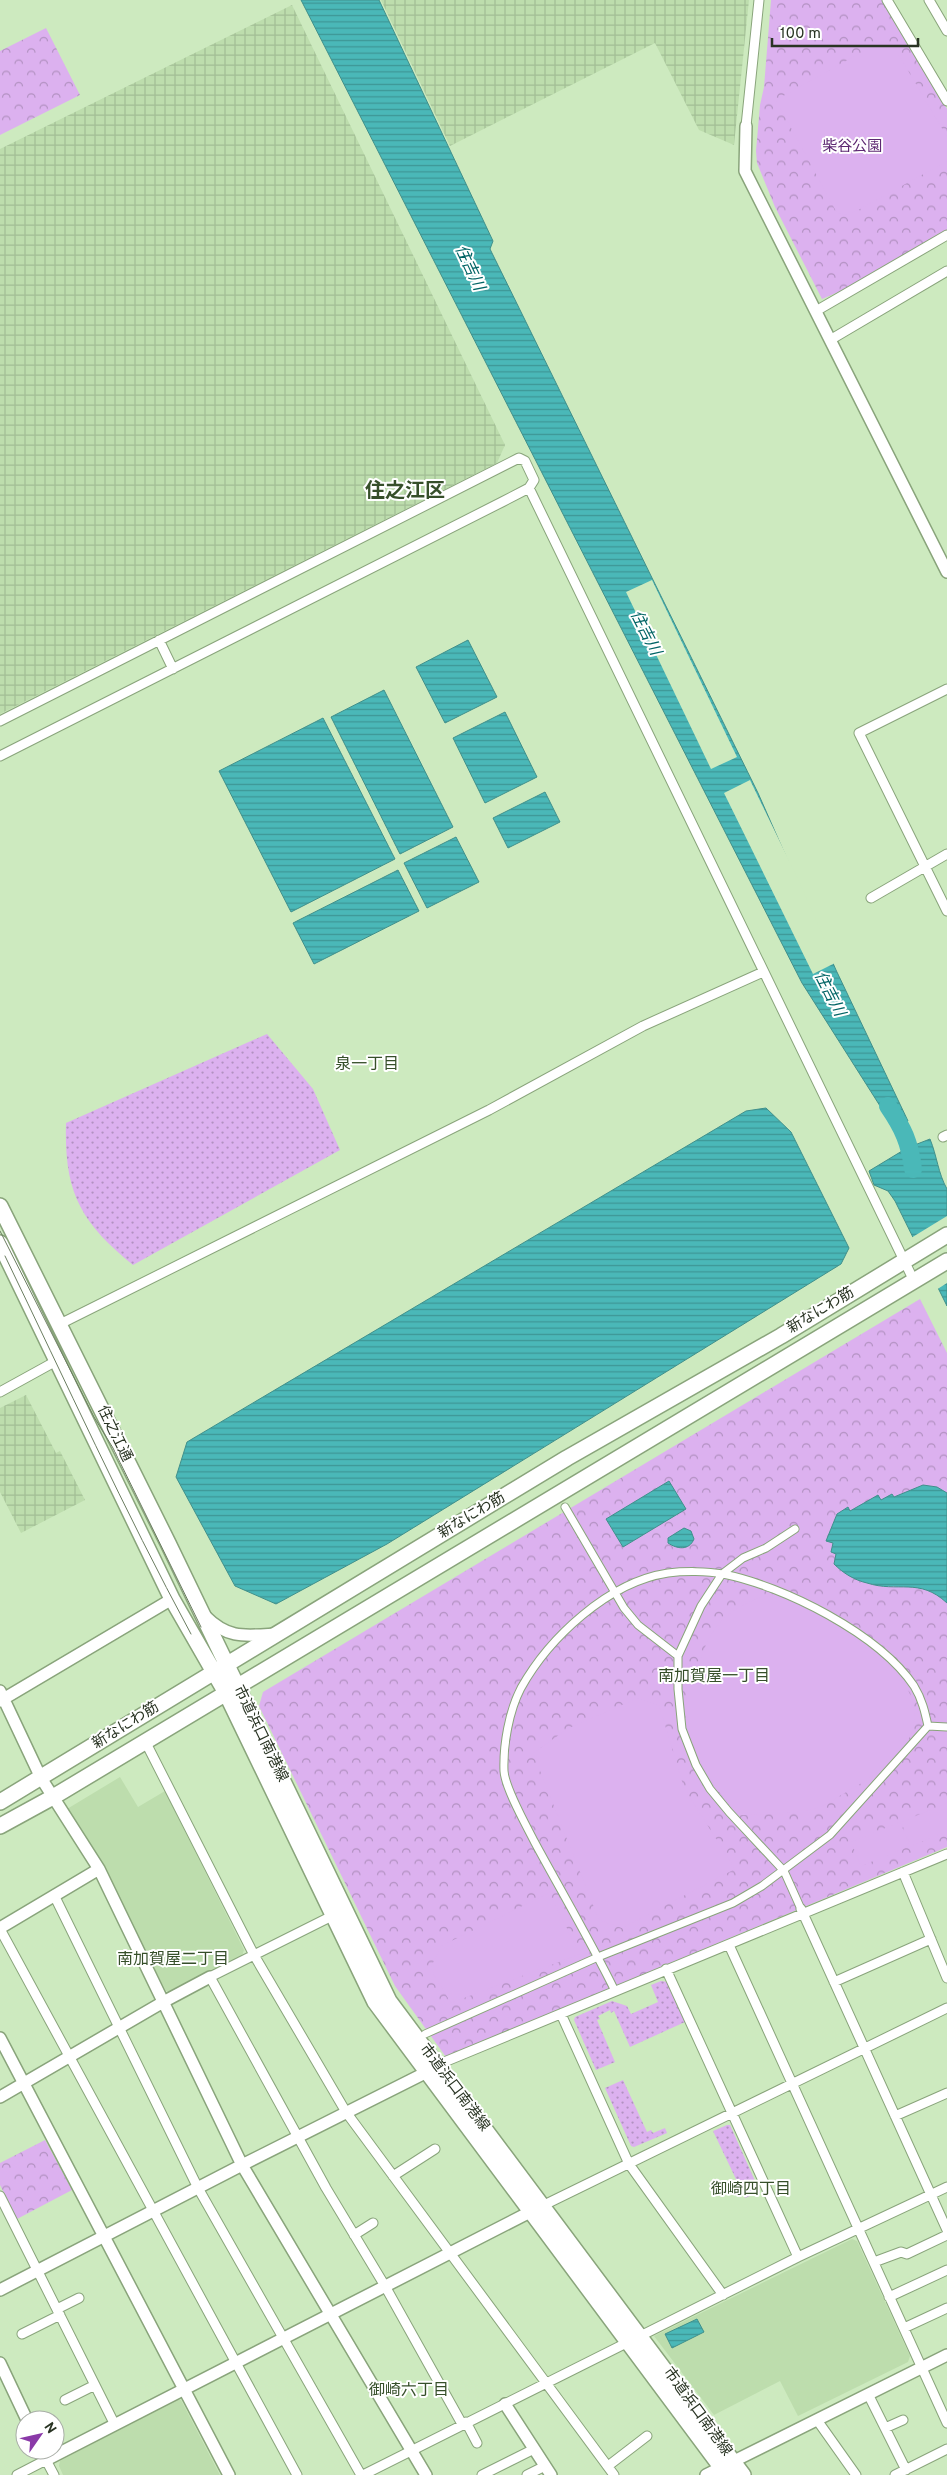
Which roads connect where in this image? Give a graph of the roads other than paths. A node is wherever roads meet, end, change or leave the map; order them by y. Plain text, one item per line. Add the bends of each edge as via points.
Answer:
1 (759, 0) edge
2 (887, 0) edge
3 (929, 0) edge
4 (947, 31) edge
5 (947, 101) edge
6 (746, 126) joint
7 (947, 235) edge
8 (947, 271) edge
9 (816, 311) junction
10 (830, 340) junction
11 (529, 488) junction
12 (946, 568) edge
13 (159, 640) junction
14 (173, 669) junction
15 (947, 689) edge
16 (0, 721) edge
17 (0, 756) edge
18 (947, 854) edge
19 (925, 867) junction
20 (870, 898) dead end
21 (947, 911) edge
22 (763, 972) junction
23 (0, 1206) edge
24 (947, 1235) edge
25 (0, 1243) edge
26 (908, 1258) junction
27 (947, 1261) edge
28 (919, 1278) junction
29 (58, 1325) junction
30 (58, 1360) junction
31 (0, 1392) edge
32 (565, 1507) dead end
33 (795, 1529) dead end
34 (722, 1574) junction
35 (616, 1592) junction
36 (172, 1599) junction
37 (199, 1609) junction
38 (275, 1634) junction
39 (678, 1656) junction
40 (226, 1663) junction
41 (213, 1672) junction
42 (231, 1690) junction
43 (1, 1697) edge
44 (928, 1726) junction
45 (947, 1727) edge
46 (145, 1741) junction
47 (41, 1778) junction
48 (53, 1797) junction
49 (0, 1802) edge
50 (0, 1826) edge
51 (947, 1854) edge
52 (99, 1869) junction
53 (784, 1871) junction
54 (903, 1872) junction
55 (54, 1895) junction
56 (802, 1911) junction
57 (339, 1912) junction
58 (0, 1929) edge
59 (931, 1939) junction
60 (729, 1945) junction
61 (254, 1955) junction
62 (598, 1957) junction
63 (666, 1969) junction
64 (210, 1977) junction
65 (947, 1978) edge
66 (834, 1982) junction
67 (614, 1991) junction
68 (164, 2001) junction
69 (947, 2008) edge
70 (560, 2014) junction
71 (118, 2027) junction
72 (425, 2034) dead end
73 (0, 2038) edge
74 (864, 2048) junction
75 (69, 2056) junction
76 (432, 2068) junction
77 (24, 2084) junction
78 (792, 2084) junction
79 (947, 2093) edge
80 (0, 2097) edge
81 (346, 2112) junction
82 (733, 2114) junction
83 (895, 2116) junction
84 (298, 2137) junction
85 (435, 2149) dead end
86 (630, 2164) junction
87 (242, 2165) junction
88 (393, 2176) junction
89 (947, 2187) edge
90 (198, 2188) junction
91 (931, 2194) junction
92 (0, 2196) edge
93 (537, 2208) junction
94 (153, 2211) junction
95 (373, 2223) dead end
96 (858, 2229) junction
97 (947, 2230) edge
98 (354, 2235) junction
99 (947, 2235) edge
100 (104, 2236) junction
101 (450, 2253) junction
102 (798, 2257) junction
103 (874, 2262) junction
104 (38, 2270) junction
105 (947, 2270) edge
106 (385, 2286) junction
107 (0, 2290) edge
108 (723, 2295) junction
109 (889, 2297) junction
110 (79, 2298) dead end
111 (947, 2308) edge
112 (58, 2312) junction
113 (330, 2314) junction
114 (904, 2328) junction
115 (22, 2334) dead end
116 (283, 2338) junction
117 (634, 2339) junction
118 (947, 2355) edge
119 (235, 2362) junction
120 (0, 2363) edge
121 (922, 2368) junction
122 (546, 2384) junction
123 (95, 2385) junction
124 (182, 2388) junction
125 (868, 2394) junction
126 (65, 2400) dead end
127 (505, 2404) junction
128 (22, 2410) edge
129 (946, 2419) edge
130 (817, 2420) junction
131 (902, 2420) dead end
132 (464, 2423) junction
133 (115, 2425) junction
134 (885, 2428) junction
135 (647, 2436) dead end
136 (477, 2443) dead end
137 (65, 2446) edge
138 (534, 2449) junction
139 (947, 2449) edge
140 (411, 2450) junction
141 (37, 2460) edge
142 (46, 2460) edge
143 (608, 2466) junction
144 (727, 2468) edge
145 (906, 2470) junction
146 (548, 2471) edge
147 (17, 2475) edge
148 (54, 2475) edge
149 (229, 2475) edge
150 (296, 2475) edge
151 (362, 2475) edge
152 (426, 2475) edge
153 (482, 2475) edge
154 (528, 2475) edge
155 (614, 2475) edge
156 (706, 2475) edge
157 (743, 2475) edge
158 (856, 2475) edge
159 (895, 2475) edge

1 - 6 street
2 - 5 street
3 - 4 street
6 - 9 street via 745,171
7 - 9 street
8 - 10 street
9 - 10 street
10 - 12 street
11 - 13 street via 534,480 525,461 519,458
11 - 14 street
11 - 22 street
13 - 14 street
13 - 16 street
14 - 17 street
15 - 19 street via 859,733
18 - 19 street
19 - 20 street
19 - 21 street
22 - 26 street
22 - 29 street via 643,1026 480,1114
23 - 29 main road, 住之江通
24 - 26 main road, 新なにわ筋
25 - 30 main road, 住之江通
26 - 28 street
26 - 38 main road, 新なにわ筋
27 - 28 main road, 新なにわ筋
28 - 42 main road, 新なにわ筋
29 - 37 main road, 住之江通
30 - 31 street
30 - 36 main road, 住之江通
32 - 35 street
33 - 34 street via 766,1548 742,1558
34 - 35 street via 667,1573
34 - 39 street via 701,1606
34 - 44 street via 816,1608 865,1640 896,1665 913,1686 922,1702
35 - 39 street via 638,1625
35 - 62 street via 559,1635 522,1688 513,1708 504,1772 526,1826
36 - 41 main road, 住之江通
36 - 43 street
37 - 38 street via 216,1626 238,1636
37 - 40 main road, 住之江通
38 - 40 main road, 新なにわ筋
39 - 53 street via 682,1729 696,1765 729,1812
40 - 41 main road, 新なにわ筋
40 - 42 main road, 市道浜口南港線
41 - 42 main road, 市道浜口南港線
41 - 47 main road, 新なにわ筋
42 - 46 main road, 新なにわ筋
42 - 57 main road, 市道浜口南港線
43 - 47 street
44 - 45 street
44 - 53 street via 830,1835
46 - 48 main road, 新なにわ筋
46 - 61 street
47 - 48 street
47 - 49 main road, 新なにわ筋
48 - 50 main road, 新なにわ筋
48 - 52 street
51 - 54 street
52 - 55 street
52 - 68 street
53 - 56 street
53 - 62 street via 733,1903
54 - 56 street
54 - 59 street
55 - 58 street
55 - 71 street
56 - 60 street
56 - 66 street
57 - 61 street
57 - 76 main road, 市道浜口南港線 via 389,2001
58 - 75 street
59 - 65 street
59 - 66 street
60 - 63 street
60 - 78 street
61 - 64 street
61 - 81 street
62 - 67 street
62 - 72 street
63 - 67 street
63 - 82 street
64 - 68 street
64 - 84 street
66 - 74 street
67 - 70 street
68 - 71 street
68 - 87 street
69 - 74 street
70 - 76 street
70 - 86 street
71 - 75 street
71 - 90 street
73 - 77 street
74 - 78 street
74 - 83 street
75 - 77 street
75 - 94 street
76 - 81 street
76 - 93 main road, 市道浜口南港線
77 - 80 street
77 - 100 street
78 - 82 street
78 - 96 street
79 - 83 street
81 - 84 street
81 - 88 street
82 - 86 street
82 - 102 street
83 - 91 street
84 - 87 street
84 - 98 street
85 - 88 street
86 - 93 street
86 - 108 street
87 - 90 street
87 - 113 street
88 - 101 street
89 - 91 street
90 - 94 street
90 - 116 street
91 - 96 street
91 - 97 street
92 - 104 street
93 - 101 street
93 - 117 main road, 市道浜口南港線
94 - 100 street
94 - 119 street
95 - 98 street
96 - 102 street
96 - 103 street
98 - 106 street
99 - 103 street via 907,2254 901,2252
100 - 104 street
100 - 124 street
101 - 106 street
101 - 122 street
102 - 108 street
103 - 109 street
104 - 107 street
104 - 112 street
105 - 109 street
106 - 113 street
106 - 132 street
108 - 117 street
109 - 114 street
110 - 112 street
111 - 114 street
112 - 115 street
112 - 123 street
113 - 116 street
113 - 140 street
114 - 121 street
116 - 119 street
116 - 151 street
117 - 122 street
117 - 144 main road, 市道浜口南港線
118 - 121 street
119 - 124 street
119 - 150 street
120 - 128 street
121 - 125 street
121 - 129 street
122 - 127 street
122 - 143 street
123 - 126 street
123 - 133 street
124 - 133 street
124 - 149 street
125 - 130 street
125 - 134 street
127 - 132 street
127 - 138 street
130 - 144 street
130 - 158 street
131 - 134 street
132 - 136 street
132 - 140 street
133 - 137 street
134 - 145 street
135 - 143 street
138 - 146 street
138 - 153 street
139 - 145 street
140 - 151 street
140 - 152 street
141 - 147 street
142 - 148 street
143 - 155 street
144 - 156 street
144 - 157 main road, 市道浜口南港線
145 - 159 street
146 - 154 street

